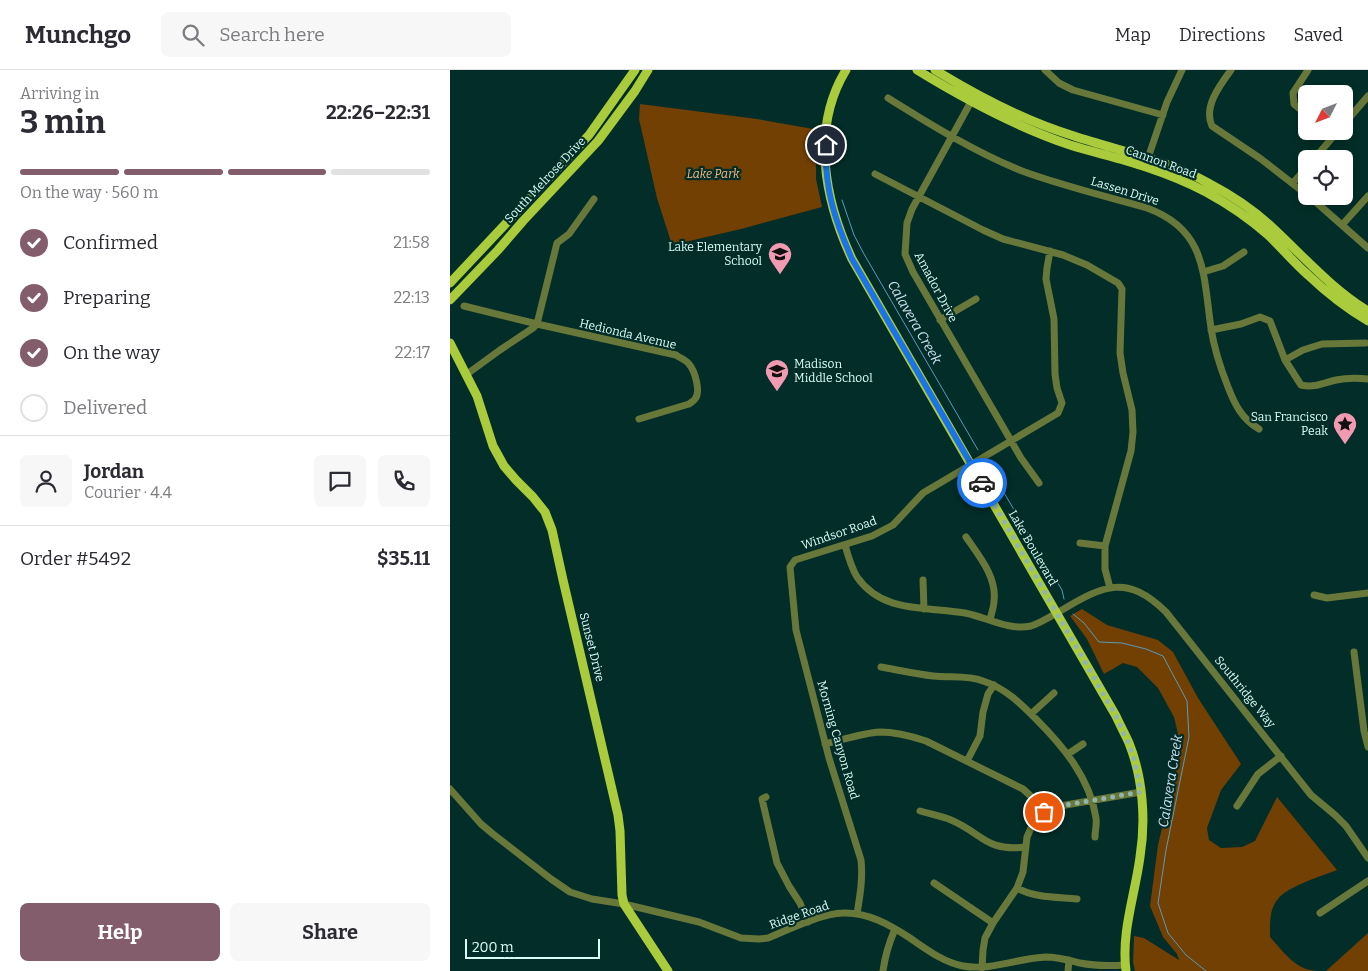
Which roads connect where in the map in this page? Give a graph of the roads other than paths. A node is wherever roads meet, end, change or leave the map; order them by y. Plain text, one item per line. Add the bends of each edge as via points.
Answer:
1 (635, 70) edge
2 (648, 70) edge
3 (846, 70) edge
4 (918, 70) edge
5 (935, 70) edge
6 (1045, 70) edge
7 (1182, 70) edge
8 (1231, 70) edge
9 (1308, 70) edge
10 (1298, 85) edge
11 (1298, 85) edge
12 (1368, 96) edge
13 (888, 98) dead end
14 (974, 98) junction
15 (1298, 107) edge
16 (1353, 114) edge
17 (1163, 115) junction
18 (953, 137) junction
19 (1330, 140) edge
20 (1322, 150) edge
21 (1147, 162) junction
22 (874, 174) dead end
23 (1298, 178) edge
24 (1294, 183) junction
25 (1298, 187) edge
26 (1368, 196) edge
27 (531, 197) junction
28 (919, 197) junction
29 (594, 199) dead end
30 (539, 204) junction
31 (1319, 205) edge
32 (1342, 225) junction
33 (1368, 248) edge
34 (1050, 252) junction
35 (1244, 252) dead end
36 (1203, 272) junction
37 (450, 283) edge
38 (976, 299) dead end
39 (450, 300) edge
40 (464, 306) dead end
41 (1368, 311) edge
42 (940, 320) junction
43 (1368, 321) edge
44 (537, 324) junction
45 (1211, 330) junction
46 (450, 343) edge
47 (1366, 343) dead end
48 (1285, 360) junction
49 (467, 374) junction
50 (1368, 379) edge
51 (640, 419) dead end
52 (1259, 429) dead end
53 (1011, 441) junction
54 (970, 464) junction
55 (1039, 483) dead end
56 (966, 537) dead end
57 (1080, 543) dead end
58 (845, 545) junction
59 (1105, 546) junction
60 (790, 572) joint
61 (924, 580) dead end
62 (1110, 588) junction
63 (1368, 593) edge
64 (1314, 595) dead end
65 (924, 608) junction
66 (1056, 613) junction
67 (990, 620) junction
68 (1354, 652) dead end
69 (881, 667) dead end
70 (994, 685) junction
71 (1054, 693) dead end
72 (1031, 714) junction
73 (825, 744) junction
74 (1083, 744) dead end
75 (1368, 748) edge
76 (1068, 754) junction
77 (1281, 756) junction
78 (967, 761) junction
79 (450, 789) edge
80 (1141, 792) junction
81 (766, 797) dead end
82 (1092, 800) junction
83 (1237, 806) dead end
84 (920, 811) dead end
85 (1044, 812) junction
86 (1094, 837) dead end
87 (1025, 847) junction
88 (1368, 858) edge
89 (1368, 881) edge
90 (934, 883) dead end
91 (1017, 888) junction
92 (1077, 899) dead end
93 (624, 904) junction
94 (1320, 913) dead end
95 (857, 914) junction
96 (808, 922) junction
97 (993, 922) junction
98 (895, 929) junction
99 (1069, 960) junction
100 (982, 968) junction
101 (1126, 968) edge
102 (668, 971) edge
103 (884, 971) edge
104 (1068, 971) edge

1 - 27 main road, South Melrose Drive via 589,134
2 - 30 main road, South Melrose Drive via 598,141
3 - 54 main road, Lake Boulevard via 832,100 826,128 825,168 836,220 852,259
4 - 14 main road, Cannon Road
5 - 14 main road, Cannon Road
6 - 17 street via 1073,90
7 - 17 street
8 - 24 street via 1212,103 1209,118 1212,126
9 - 11 street
10 - 15 street via 1293,93 1294,104
12 - 16 street
13 - 18 street, Lassen Drive
14 - 18 street, Amador Drive
14 - 21 main road, Cannon Road via 1022,127 1070,145
17 - 21 street
18 - 28 street, Amador Drive
18 - 36 street, Lassen Drive via 1021,170 1061,185 1156,211 1172,220 1190,239
19 - 20 street
21 - 41 main road, Cannon Road via 1176,169 1239,201 1274,228 1337,290
21 - 43 main road, Cannon Road via 1234,208 1268,235 1307,275
22 - 28 street
23 - 24 street
24 - 25 street
26 - 32 street
27 - 30 main road
27 - 37 main road, South Melrose Drive
28 - 34 street via 1003,239
28 - 42 street, Amador Drive via 907,223 905,254
29 - 44 street via 569,234 557,243
30 - 39 main road, South Melrose Drive
31 - 32 street
32 - 33 street
34 - 53 street, Windsor Road via 1046,279 1054,319 1055,374 1062,403 1058,413
34 - 59 street via 1087,265 1118,283 1122,289 1120,354 1132,410 1133,432
35 - 36 street via 1223,266
36 - 45 street, Lassen Drive
38 - 42 street
40 - 44 street, Hedionda Avenue
42 - 53 street, Amador Drive
44 - 49 street
44 - 51 street, Hedionda Avenue via 676,355 689,364 695,375 698,393 695,399 689,404
45 - 48 street via 1260,317 1270,321
45 - 52 street, Lassen Drive via 1234,402 1240,414
46 - 49 main road, Sunset Drive
47 - 48 street via 1322,344
48 - 50 street via 1301,385 1310,387 1338,380
49 - 93 main road, Sunset Drive via 493,446 504,466 545,512 552,530 618,814
53 - 54 street, Windsor Road
53 - 55 street, Amador Drive
54 - 58 street, Windsor Road via 923,493 893,525
54 - 66 main road, Lake Boulevard
56 - 67 street via 992,580 995,600
57 - 59 street
58 - 60 street, Windsor Road via 795,560
58 - 65 street, Southridge Way via 857,577 867,588 894,604
59 - 62 street via 1105,569
60 - 73 street, Morning Canyon Road via 796,630
61 - 65 street
62 - 66 street, Southridge Way via 1086,595
62 - 77 street, Southridge Way via 1122,586 1155,601
63 - 64 street via 1327,598
65 - 67 street, Southridge Way via 966,613
66 - 67 street, Southridge Way via 1032,625 1012,626
66 - 80 main road, Lake Boulevard via 1116,716 1134,758
68 - 75 street
69 - 70 street via 935,676 966,677
70 - 72 street
70 - 78 street via 983,712 980,736
71 - 72 street
72 - 76 street
73 - 78 street via 870,733 894,733 926,741
73 - 95 street, Morning Canyon Road via 860,860 862,874
74 - 76 street
76 - 82 street
77 - 83 street via 1258,774
77 - 88 street, Southridge Way via 1311,795 1346,826
78 - 85 street via 1023,789
79 - 93 street, Ridge Road via 493,834 570,892
80 - 82 street
80 - 101 main road, Lake Boulevard via 1143,827 1128,920
81 - 96 street via 762,799 777,863
82 - 85 street
82 - 86 street via 1096,820
84 - 87 street via 950,819 996,846
85 - 87 street via 1031,828
87 - 91 street via 1023,872
89 - 94 street
90 - 97 street
91 - 92 street via 1040,896
91 - 97 street
93 - 96 street, Ridge Road via 699,922 740,938 759,940
93 - 102 main road, Sunset Drive
95 - 96 street, Ridge Road via 828,915
95 - 98 street, Ridge Road via 877,919
97 - 100 street via 985,938
98 - 100 street, Ridge Road via 945,960
98 - 103 street via 885,957
99 - 100 street, Ridge Road via 1046,957
99 - 101 street, Ridge Road
99 - 104 street

